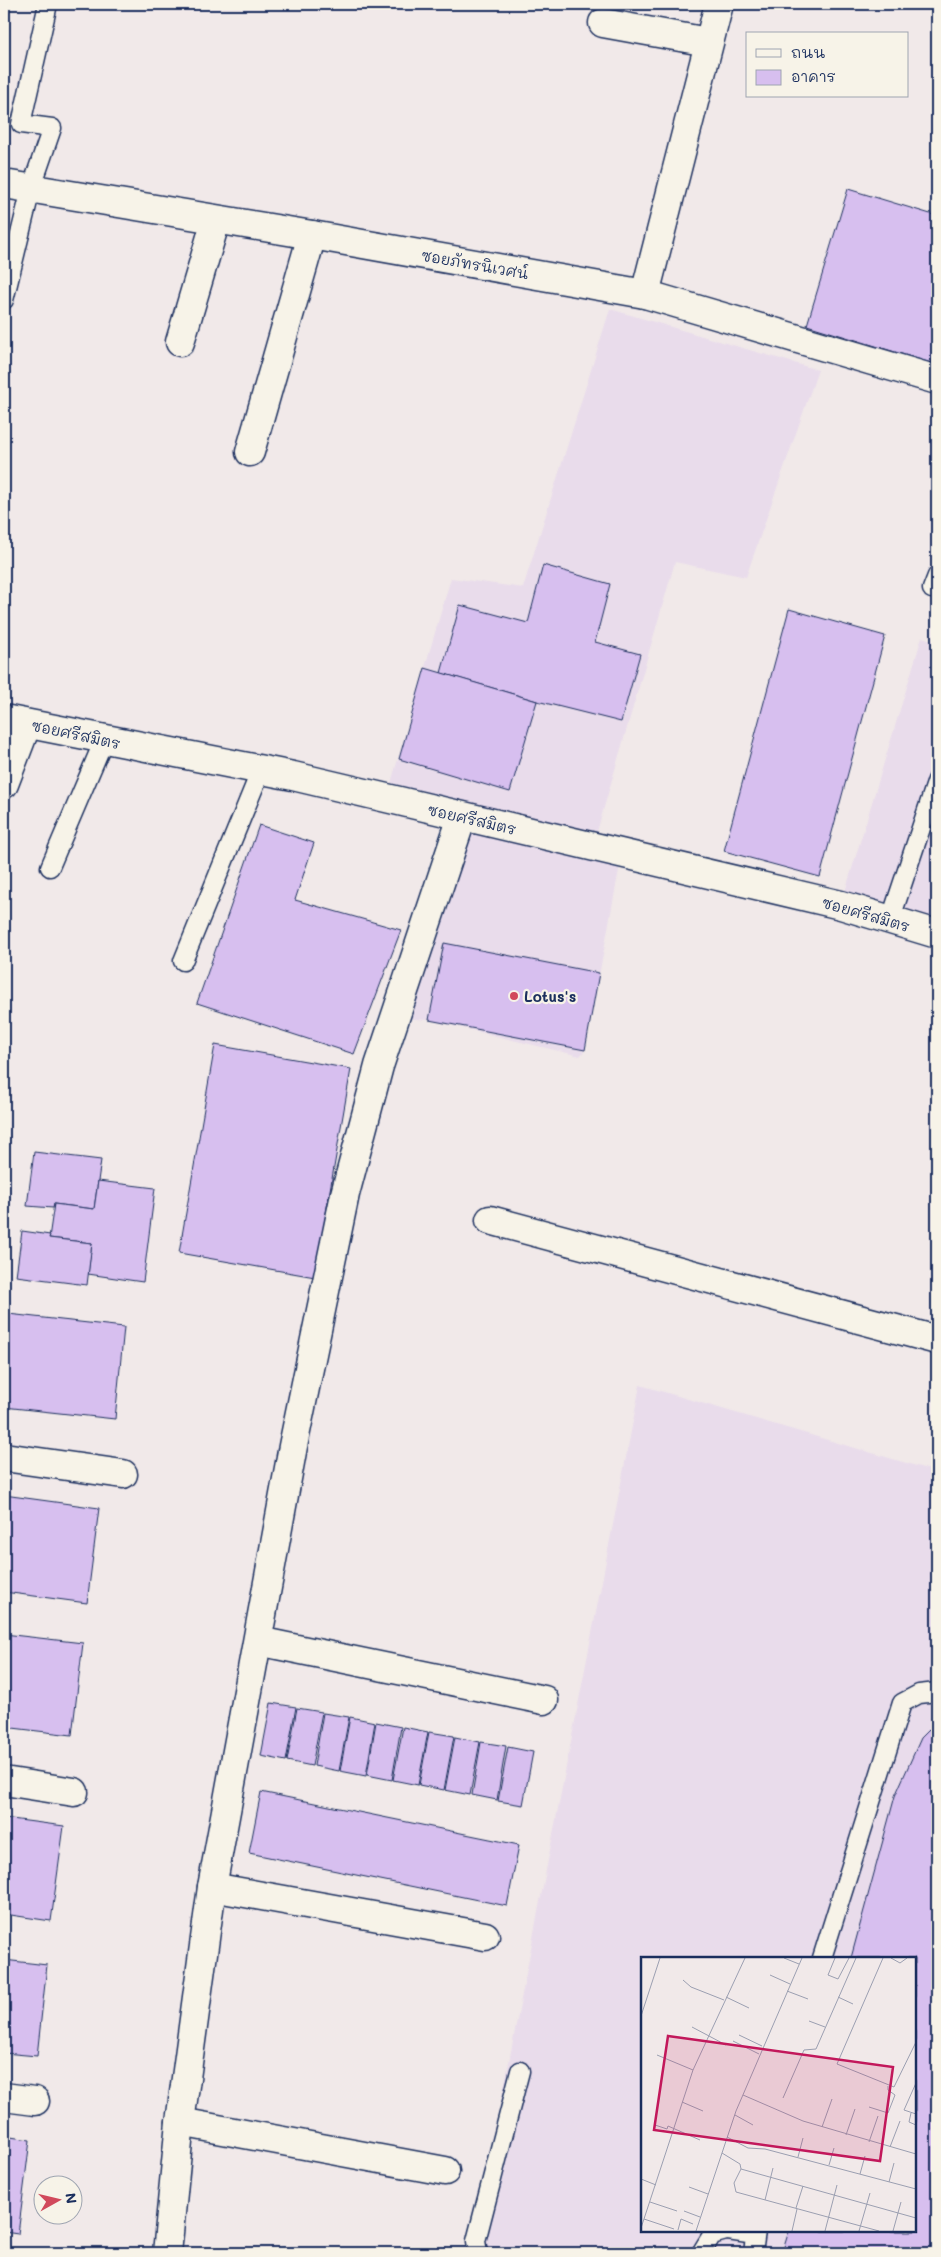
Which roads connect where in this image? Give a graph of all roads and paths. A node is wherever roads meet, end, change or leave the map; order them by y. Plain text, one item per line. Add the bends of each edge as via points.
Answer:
1 (48, 4) edge
2 (719, 4) edge
3 (603, 23) dead end
4 (708, 42) junction
5 (4, 184) edge
6 (31, 189) junction
7 (216, 220) junction
8 (312, 235) junction
9 (644, 294) junction
10 (4, 300) edge
11 (180, 342) dead end
12 (937, 380) edge
13 (250, 452) dead end
14 (15, 722) edge
15 (104, 740) junction
16 (261, 770) junction
17 (937, 780) edge
18 (4, 784) edge
19 (462, 817) junction
20 (50, 867) dead end
21 (890, 921) junction
22 (937, 934) edge
23 (184, 961) dead end
24 (490, 1220) dead end
25 (937, 1340) edge
26 (4, 1457) edge
27 (123, 1474) dead end
28 (258, 1641) junction
29 (937, 1692) edge
30 (544, 1700) dead end
31 (4, 1781) edge
32 (74, 1792) dead end
33 (212, 1886) junction
34 (485, 1936) dead end
35 (822, 1957) edge
36 (520, 2071) dead end
37 (4, 2097) edge
38 (35, 2101) dead end
39 (180, 2122) junction
40 (445, 2171) dead end
41 (723, 2232) edge
42 (741, 2232) edge
43 (755, 2233) edge
44 (168, 2253) edge
45 (478, 2253) edge
46 (701, 2253) edge
47 (752, 2253) edge

1 - 6 lane via 21,124 52,128
2 - 4 street
3 - 4 street
4 - 9 street
5 - 6 street, ซอยภัทรนิเวศน์
6 - 7 street, ซอยภัทรนิเวศน์
6 - 10 lane
7 - 8 street, ซอยภัทรนิเวศน์
7 - 11 street
8 - 9 street, ซอยภัทรนิเวศน์
8 - 13 street
9 - 12 street, ซอยภัทรนิเวศน์
14 - 15 street, ซอยศรีสมิตร
14 - 18 street
15 - 16 street, ซอยศรีสมิตร
15 - 20 lane
16 - 19 street, ซอยศรีสมิตร
16 - 23 lane
17 - 21 lane
19 - 21 street, ซอยศรีสมิตร via 841,905
19 - 28 street via 379,1066 345,1194 292,1446
21 - 22 street, ซอยศรีสมิตร
24 - 25 street
26 - 27 street
28 - 30 street
28 - 33 street
29 - 35 lane via 919,1694 902,1703
31 - 32 street
33 - 34 street
33 - 39 street
36 - 45 lane via 476,2241
37 - 38 street
39 - 40 street
39 - 44 street
41 - 46 lane via 712,2235
42 - 43 lane
43 - 47 lane

